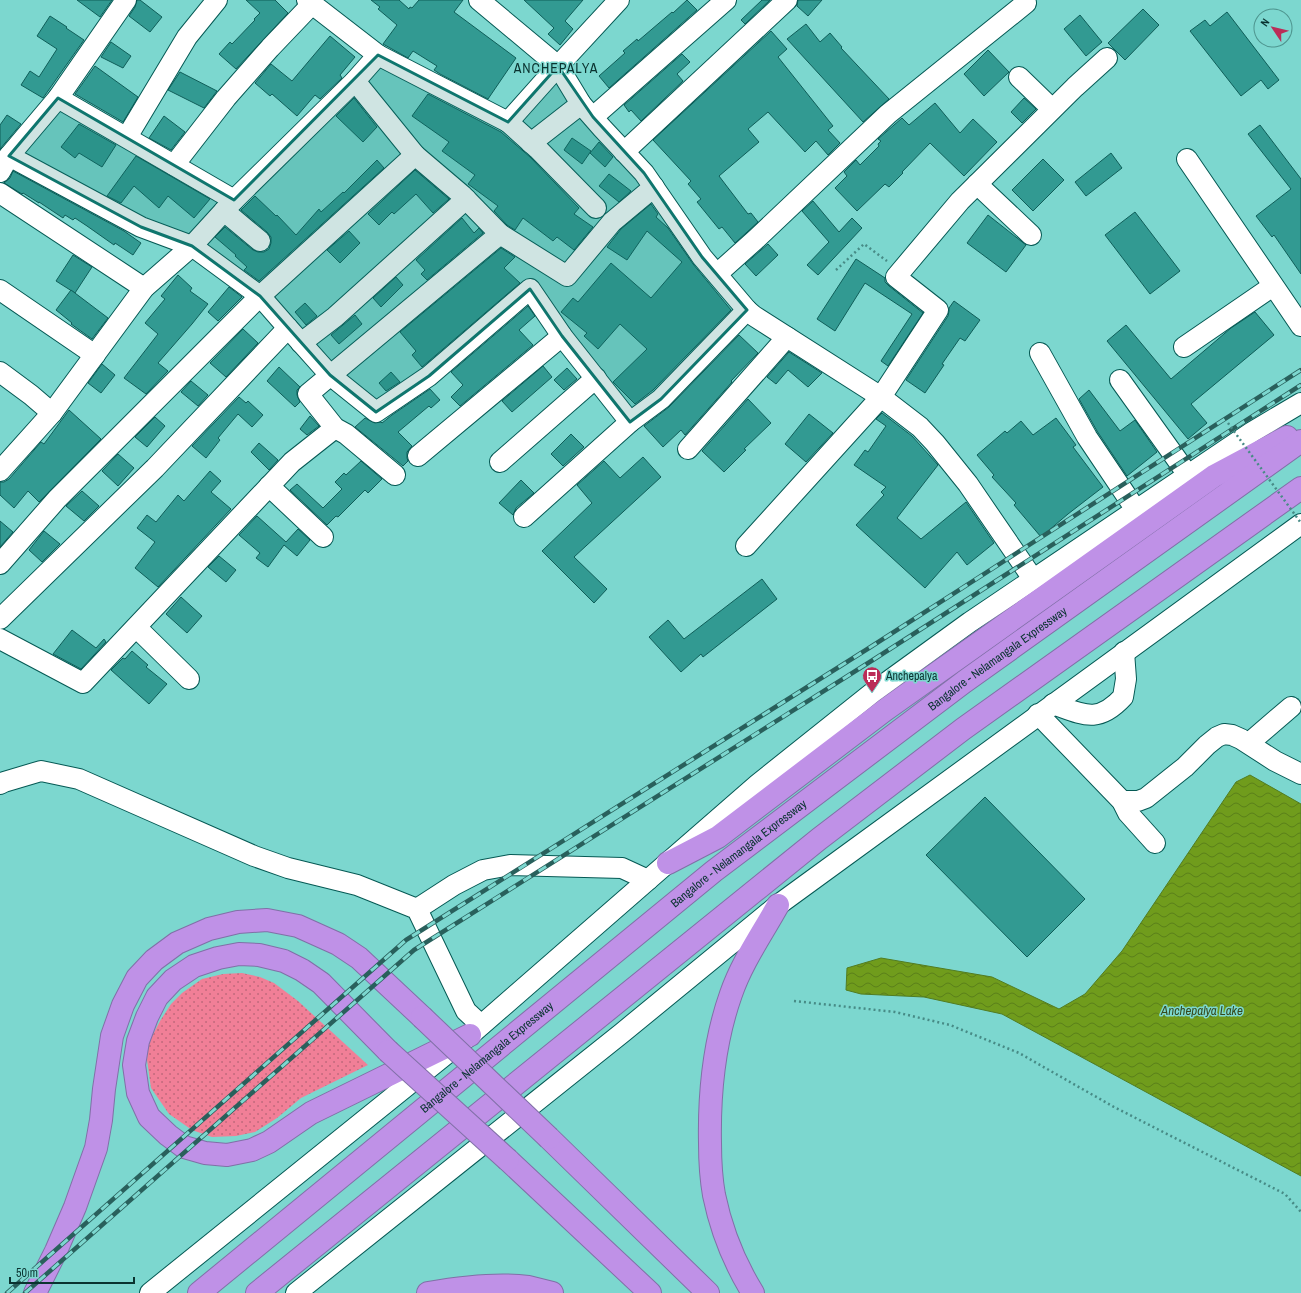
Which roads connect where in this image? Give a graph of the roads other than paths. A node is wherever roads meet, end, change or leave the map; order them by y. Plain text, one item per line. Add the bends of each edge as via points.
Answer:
1 (126, 0) edge
2 (217, 0) edge
3 (479, 0) edge
4 (726, 0) edge
5 (787, 0) edge
6 (310, 2) edge
7 (614, 2) edge
8 (1026, 3) dead end
9 (378, 55) junction
10 (1107, 58) dead end
11 (558, 66) junction
12 (1020, 77) dead end
13 (355, 81) junction
14 (58, 98) junction
15 (1052, 109) junction
16 (587, 111) junction
17 (508, 122) junction
18 (127, 137) junction
19 (531, 143) junction
20 (624, 152) junction
21 (415, 155) junction
22 (1187, 159) dead end
23 (4, 164) edge
24 (174, 165) junction
25 (977, 184) junction
26 (654, 187) junction
27 (0, 193) edge
28 (466, 199) junction
29 (229, 205) junction
30 (596, 208) dead end
31 (500, 234) junction
32 (1030, 235) dead end
33 (260, 241) dead end
34 (192, 246) junction
35 (717, 274) junction
36 (1273, 286) junction
37 (144, 288) junction
38 (0, 290) edge
39 (260, 296) junction
40 (747, 310) junction
41 (1301, 326) edge
42 (288, 328) junction
43 (562, 336) junction
44 (787, 337) junction
45 (301, 343) junction
46 (1184, 347) dead end
47 (1040, 353) dead end
48 (95, 355) junction
49 (0, 372) edge
50 (330, 375) junction
51 (596, 378) junction
52 (1120, 380) dead end
53 (881, 397) junction
54 (1301, 403) edge
55 (52, 413) junction
56 (630, 422) junction
57 (335, 428) junction
58 (1301, 430) edge
59 (1301, 441) edge
60 (688, 449) dead end
61 (418, 456) dead end
62 (500, 462) dead end
63 (1, 468) edge
64 (395, 475) dead end
65 (1188, 475) junction
66 (270, 486) junction
67 (1301, 488) edge
68 (1136, 510) junction
69 (524, 517) dead end
70 (1301, 523) edge
71 (323, 537) dead end
72 (746, 546) dead end
73 (0, 564) edge
74 (1033, 579) junction
75 (0, 619) edge
76 (137, 628) junction
77 (0, 639) edge
78 (1124, 652) junction
79 (189, 679) dead end
80 (1291, 707) dead end
81 (1046, 709) junction
82 (1249, 743) junction
83 (1301, 774) edge
84 (0, 784) edge
85 (1122, 801) junction
86 (1154, 843) dead end
87 (668, 862) junction
88 (648, 880) junction
89 (778, 905) junction
90 (417, 909) junction
91 (475, 1030) junction
92 (35, 1293) edge
93 (150, 1293) edge
94 (198, 1293) edge
95 (257, 1293) edge
96 (296, 1293) edge
97 (428, 1293) edge
98 (552, 1293) edge
99 (650, 1293) edge
100 (708, 1293) edge
101 (753, 1293) edge

1 - 14 street
2 - 18 street via 186,37
3 - 11 street
4 - 16 street
5 - 20 street
6 - 9 street
6 - 24 street via 231,92
7 - 11 street
8 - 35 street via 888,114
9 - 13 street
9 - 17 street
10 - 15 street
11 - 16 street
11 - 17 street
12 - 15 street
13 - 21 street
13 - 29 street
14 - 18 street
14 - 23 street
15 - 25 street
16 - 19 street
16 - 20 street
17 - 19 street
18 - 24 street
19 - 30 street
20 - 26 street
21 - 28 street
21 - 39 street
22 - 36 street
23 - 34 street via 141,227
24 - 29 street
25 - 32 street
25 - 53 street via 896,277 938,310
26 - 31 street via 612,222 567,276
26 - 35 street via 702,257
27 - 37 street
28 - 31 street
28 - 45 street via 335,317
29 - 33 street
29 - 34 street
31 - 50 street
34 - 37 street
34 - 39 street
35 - 40 street
36 - 41 street
36 - 46 street
37 - 48 street
38 - 48 street
39 - 42 street
39 - 73 street via 57,499
40 - 44 street
40 - 56 street via 661,399
42 - 45 street
42 - 75 street via 155,468
43 - 50 street via 530,289 429,376 376,412
43 - 51 street
43 - 61 street
44 - 53 street
44 - 60 street
45 - 50 street
47 - 68 street via 1087,437
48 - 55 street
49 - 55 street
50 - 57 street via 308,394
51 - 56 street
51 - 62 street
52 - 65 street
53 - 72 street
53 - 74 street via 936,443 968,484
54 - 65 street
55 - 63 street
56 - 69 street
57 - 64 street via 346,434
57 - 66 street via 292,462
58 - 87 highway via 1214,476 885,710 718,837
59 - 94 highway, Bangalore - Nelamangala Expressway via 964,682 714,871
65 - 68 street
66 - 71 street
66 - 76 street
67 - 95 highway via 963,729 819,839
68 - 74 street
70 - 78 street
74 - 87 street via 872,693 758,784
76 - 77 street via 83,683
76 - 79 street
78 - 81 street
78 - 81 street via 1126,679 1123,697 1112,707 1100,715
80 - 82 street
81 - 85 street
81 - 89 street
82 - 83 street via 1275,761
82 - 85 street via 1232,735 1224,734 1217,737 1146,798
84 - 90 street via 41,771 79,779 254,856 288,868 357,885
85 - 86 street via 1128,813
87 - 88 street
88 - 90 street via 622,868 510,865 483,870
88 - 91 street
89 - 96 street
89 - 101 highway via 746,960 731,993 713,1073 710,1118 710,1159 714,1194 726,1234 744,1279
90 - 91 street
91 - 93 street
91 - 99 highway, bridge via 311,1113 269,1142 252,1150 227,1155 205,1153 184,1147 149,1117 138,1093 134,1065 138,1041 157,997 173,980 194,966 239,954 259,955 284,961 321,984 388,1051 508,1160
92 - 100 highway, bridge via 75,1207 96,1148 112,1036 123,1005 137,978 154,960 177,943 209,929 238,922 267,920 298,926 338,944 359,958 550,1138
97 - 98 highway via 503,1286 527,1287

